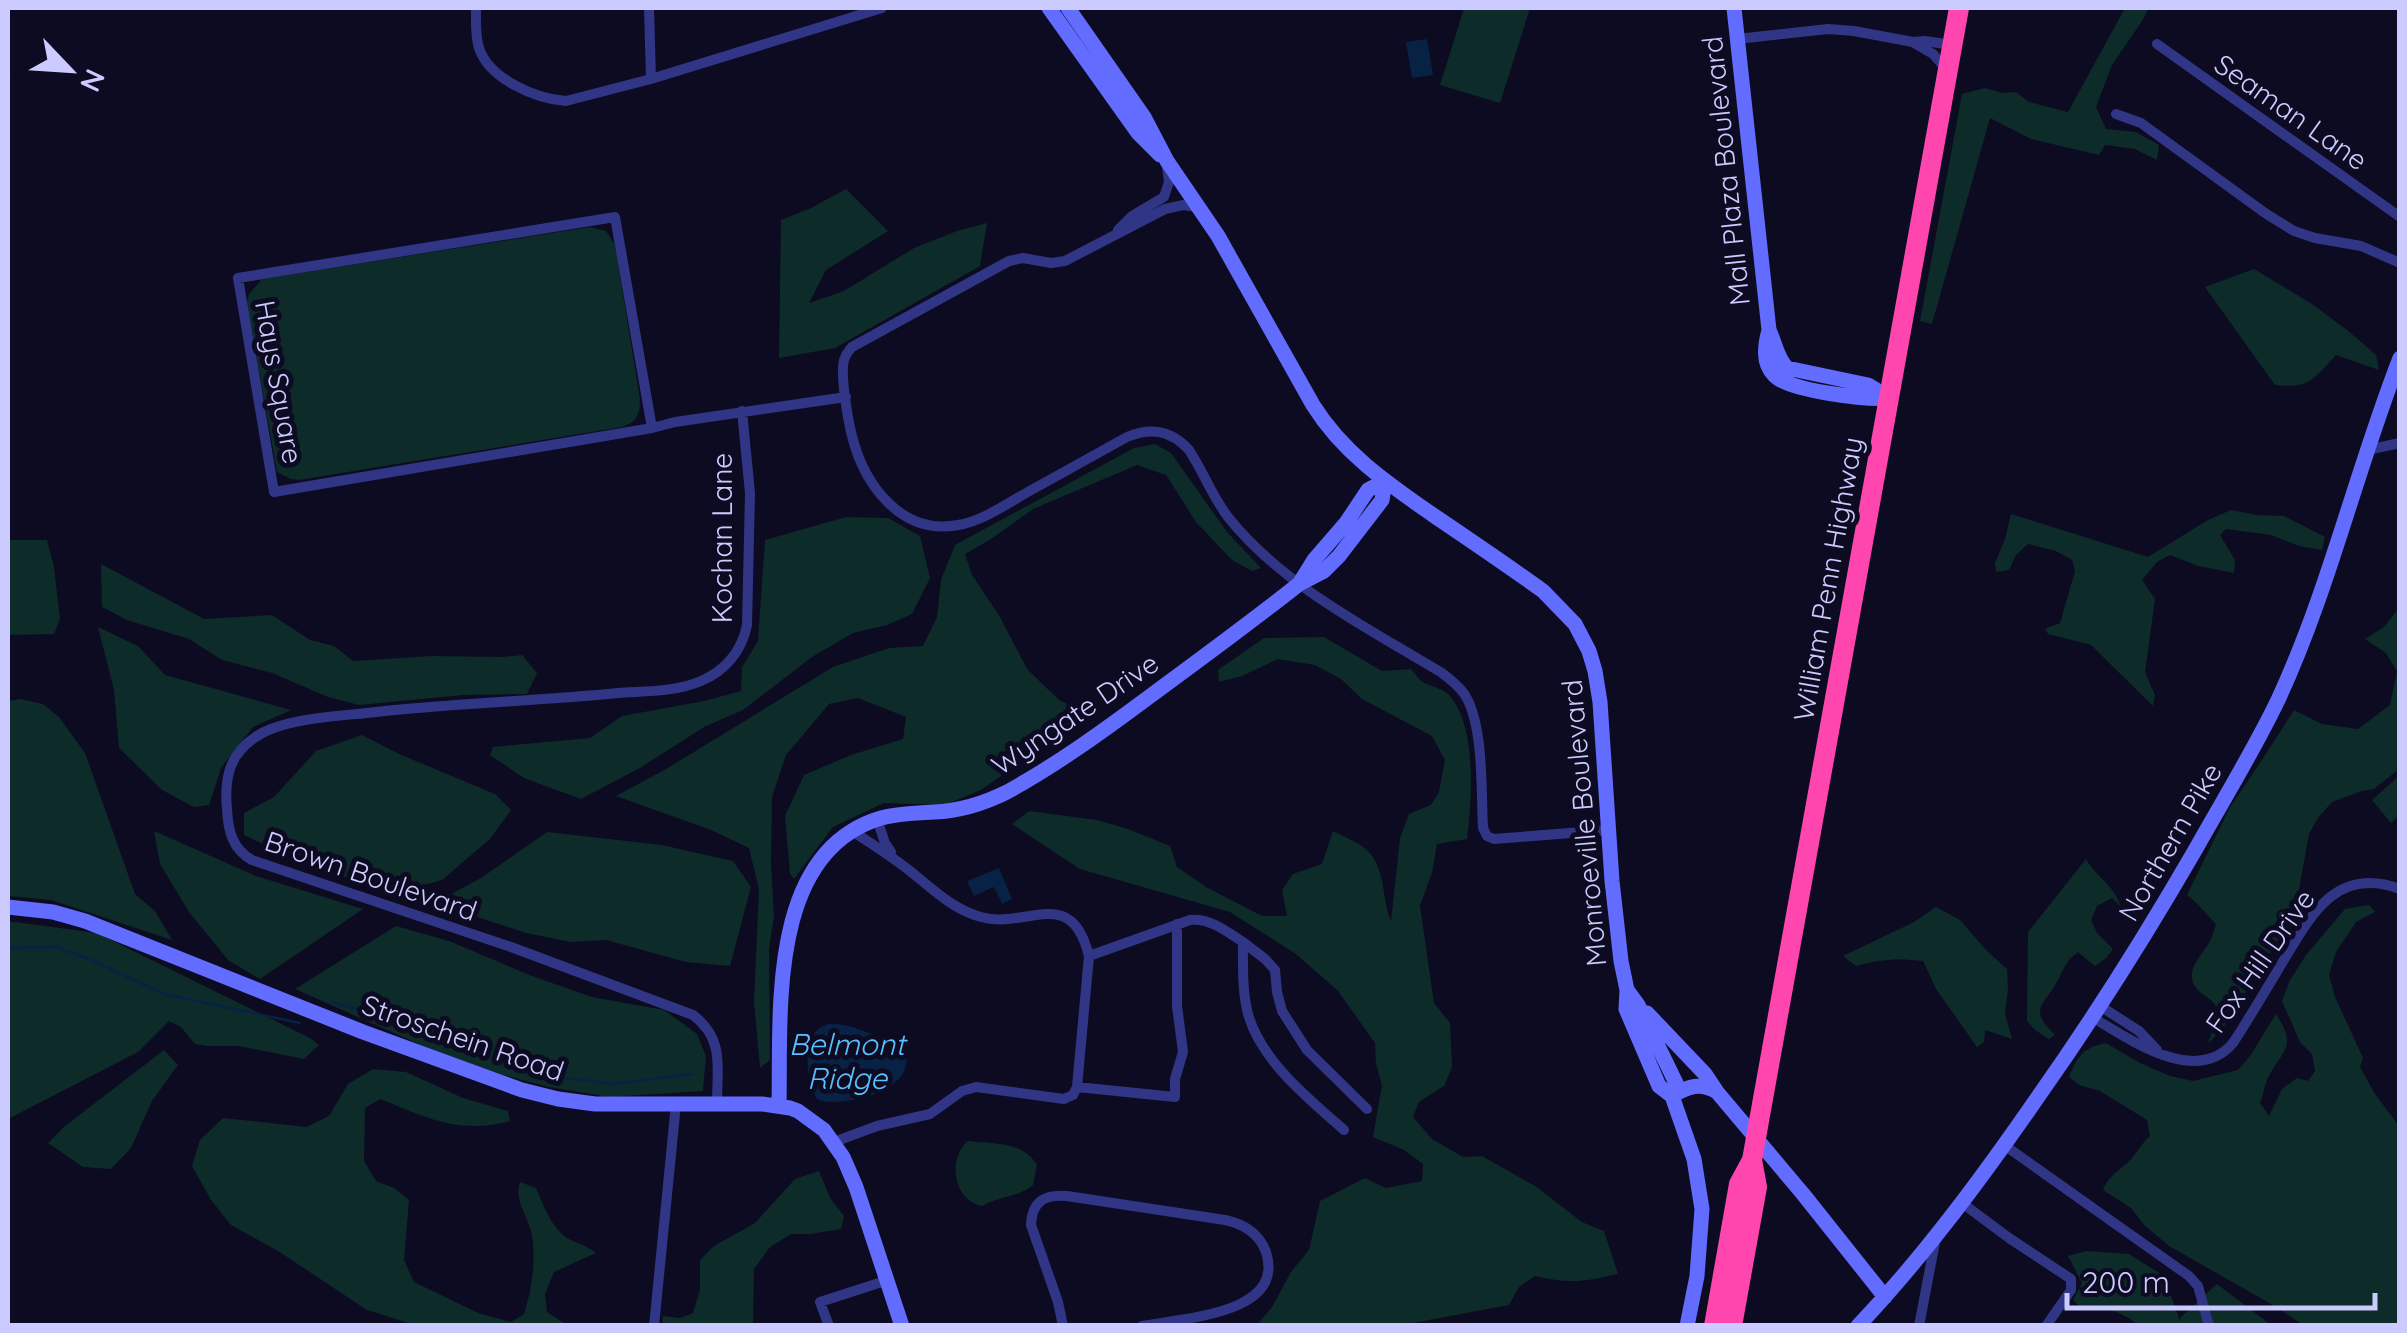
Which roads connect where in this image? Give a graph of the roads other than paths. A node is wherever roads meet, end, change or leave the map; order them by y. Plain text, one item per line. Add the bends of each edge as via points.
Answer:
1 (476, 8) edge
2 (649, 8) edge
3 (882, 8) edge
4 (1049, 8) edge
5 (1068, 8) edge
6 (1734, 8) edge
7 (1959, 8) edge
8 (1737, 39) junction
9 (1913, 42) junction
10 (2157, 44) dead end
11 (1952, 45) junction
12 (1947, 70) junction
13 (650, 78) junction
14 (2116, 114) dead end
15 (1167, 161) junction
16 (1198, 206) junction
17 (2400, 217) edge
18 (1110, 237) junction
19 (2400, 263) edge
20 (2400, 358) edge
21 (846, 397) junction
22 (1889, 398) junction
23 (742, 411) junction
24 (652, 428) junction
25 (2400, 443) edge
26 (2366, 450) junction
27 (1385, 482) junction
28 (1300, 584) junction
29 (730, 661) joint
30 (877, 819) junction
31 (1608, 830) junction
32 (852, 831) junction
33 (897, 861) junction
34 (2400, 888) edge
35 (8, 907) edge
36 (1177, 924) junction
37 (1243, 942) junction
38 (1088, 956) junction
39 (1627, 990) junction
40 (1638, 1005) junction
41 (2096, 1011) junction
42 (1077, 1087) junction
43 (1718, 1092) junction
44 (1672, 1096) junction
45 (676, 1104) junction
46 (717, 1104) junction
47 (779, 1106) junction
48 (1367, 1109) dead end
49 (1740, 1121) junction
50 (1344, 1130) dead end
51 (834, 1142) junction
52 (2004, 1146) junction
53 (1763, 1160) junction
54 (1962, 1203) junction
55 (1936, 1236) junction
56 (886, 1281) junction
57 (1884, 1297) junction
58 (654, 1326) edge
59 (829, 1326) edge
60 (902, 1326) edge
61 (1063, 1326) edge
62 (1142, 1326) edge
63 (1687, 1326) edge
64 (1714, 1326) edge
65 (1732, 1326) edge
66 (1858, 1326) edge
67 (1919, 1326) edge
68 (2046, 1326) edge
69 (2209, 1326) edge

1 - 13 street via 484,58 536,94 566,101
2 - 13 street
3 - 13 street
4 - 15 street, Monroeville Boulevard via 1138,133
5 - 15 street, Monroeville Boulevard
6 - 8 street, Mall Plaza Boulevard
7 - 11 highway, William Penn Highway
8 - 9 street via 1837,29
8 - 22 street, Mall Plaza Boulevard via 1769,330 1779,357 1787,368 1868,386
9 - 11 street
9 - 12 street
10 - 17 street, Seaman Lane
11 - 12 highway, William Penn Highway
12 - 22 highway, William Penn Highway
14 - 19 street via 2141,124 2294,231 2361,246
15 - 16 street, Monroeville Boulevard
15 - 18 street via 1164,197
16 - 18 street via 1166,209
16 - 27 street, Monroeville Boulevard via 1320,417
18 - 21 street via 1059,263 1009,261 860,342 844,358
20 - 26 street, Northern Pike
21 - 23 street
21 - 28 street via 855,446 872,485 903,515 941,526 978,519 1139,432 1168,434 1189,450 1244,536
22 - 53 highway, William Penn Highway
23 - 24 street
23 - 29 street, Kochan Lane via 749,594 744,636
24 - 24 street, Hays Square via 274,492 238,278 615,218
25 - 26 street
26 - 41 street, Northern Pike via 2278,700
27 - 28 street, Wyngate Drive via 1382,500 1339,556
27 - 31 street, Monroeville Boulevard via 1543,591 1581,634 1600,692
28 - 30 street, Wyngate Drive via 1124,716 1010,790 974,806
28 - 31 street via 1460,688 1475,721 1487,836
29 - 46 street, Brown Boulevard via 680,688 454,704 269,730 238,753 226,793 231,835 252,860 693,1014 715,1040
30 - 32 street, Wyngate Drive
30 - 33 street
31 - 39 street, Monroeville Boulevard
32 - 33 street
32 - 47 street, Wyngate Drive via 812,872 792,920
33 - 38 street via 973,914 999,920 1043,912 1062,916 1078,927
34 - 41 street, Fox Hill Drive via 2361,883 2320,905 2220,1056 2188,1061 2158,1051 2139,1031
35 - 45 street, Stroschein Road via 86,921 522,1090 587,1103
36 - 37 street via 1204,920
36 - 38 street
36 - 42 street via 1183,1052 1175,1097
37 - 48 street via 1275,970 1282,1011 1308,1050
37 - 50 street via 1246,1004 1255,1032 1291,1083
38 - 42 street
39 - 40 street, Monroeville Boulevard
39 - 44 street, Monroeville Boulevard via 1626,1009 1640,1045 1659,1086
40 - 43 street
40 - 44 street, Monroeville Boulevard via 1676,1082
41 - 52 street, Northern Pike
42 - 51 street via 1064,1098 976,1087 930,1114
43 - 44 street via 1694,1086
43 - 49 street
44 - 49 street via 1706,1097
44 - 63 street, Monroeville Boulevard via 1702,1209
45 - 46 street, Stroschein Road
45 - 58 street
46 - 47 street, Stroschein Road
47 - 51 street, Stroschein Road via 806,1115
49 - 53 street
51 - 56 street, Stroschein Road
52 - 54 street, Northern Pike
52 - 69 street via 2189,1276
53 - 57 street
53 - 64 highway, William Penn Highway via 1739,1184
53 - 65 highway, William Penn Highway
54 - 55 street, Northern Pike
54 - 68 street via 2071,1279 2072,1290
55 - 57 street, Northern Pike
55 - 67 street
56 - 59 street via 820,1302
56 - 60 street, Stroschein Road
57 - 66 street, Northern Pike
61 - 62 street via 1031,1225 1043,1198 1225,1220 1256,1235 1268,1266 1254,1298

